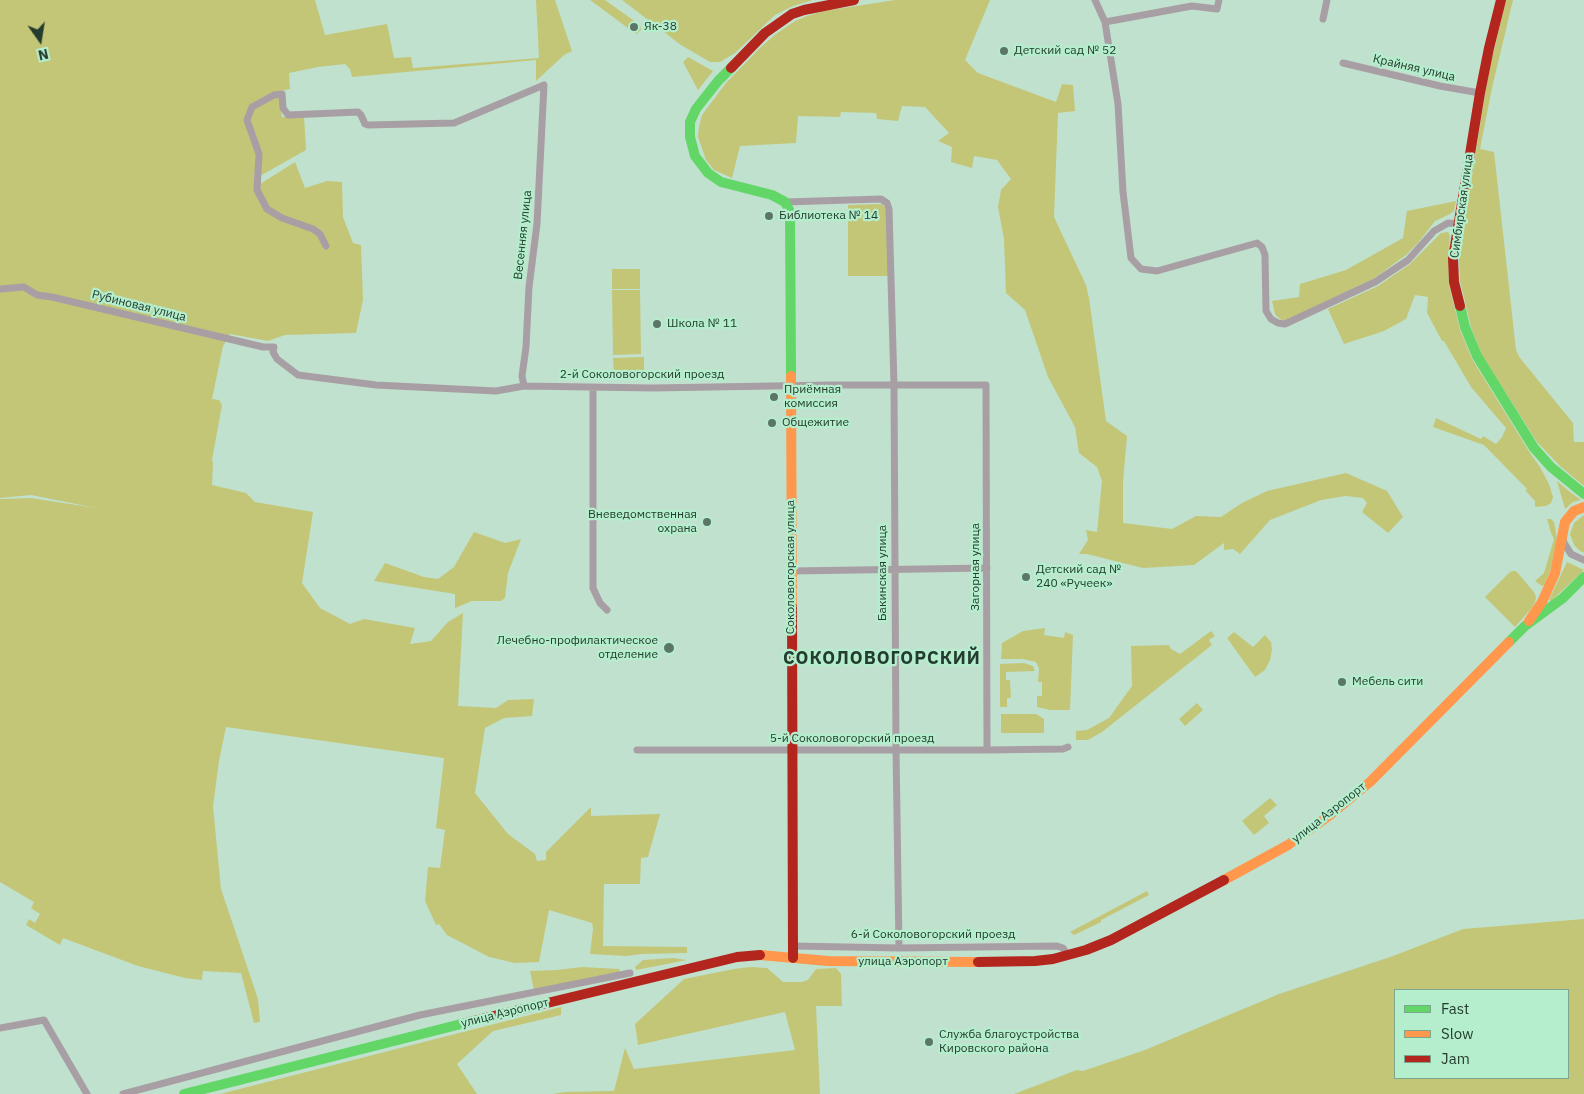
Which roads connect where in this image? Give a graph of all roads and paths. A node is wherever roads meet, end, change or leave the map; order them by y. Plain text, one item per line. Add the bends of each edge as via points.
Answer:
1 (854, 0) edge
2 (1095, 0) edge
3 (1219, 0) edge
4 (1327, 0) edge
5 (1501, 0) edge
6 (1323, 19) dead end
7 (1105, 22) junction
8 (1343, 63) dead end
9 (1480, 93) junction
10 (787, 204) junction
11 (1458, 224) junction
12 (326, 246) dead end
13 (0, 289) edge
14 (298, 375) joint
15 (790, 385) junction
16 (894, 385) junction
17 (986, 385) joint
18 (524, 386) junction
19 (593, 388) junction
20 (1584, 494) edge
21 (1584, 507) edge
22 (1563, 537) junction
23 (1584, 560) edge
24 (987, 568) junction
25 (894, 569) junction
26 (792, 571) junction
27 (1584, 577) edge
28 (606, 610) dead end
29 (1525, 626) junction
30 (1068, 747) dead end
31 (896, 749) junction
32 (637, 750) dead end
33 (792, 750) junction
34 (987, 750) junction
35 (793, 946) junction
36 (899, 948) junction
37 (1068, 955) junction
38 (793, 958) junction
39 (630, 973) dead end
40 (0, 1028) edge
41 (87, 1094) edge
42 (123, 1094) edge
43 (184, 1094) edge

1 - 10 main road via 804,10 779,22 718,80 690,122 695,156 708,173 720,182 772,194
2 - 7 street
3 - 7 street via 1216,9 1192,6
4 - 6 street
5 - 9 main road, Симбирская улица
7 - 11 street via 1118,104 1130,258 1141,269 1157,271 1257,242 1265,255 1266,311 1278,324 1285,324 1376,282 1408,260 1434,231 1448,223
8 - 9 street, Крайняя улица
9 - 11 main road, Симбирская улица
10 - 15 main road, Соколовогорская улица via 790,212
10 - 16 street, Бакинская улица via 853,199 881,199 887,203
11 - 20 main road, Симбирская улица via 1453,258 1454,282 1465,328 1477,356 1534,448 1551,468
12 - 18 street, Весенняя улица via 320,234 313,229 267,210 257,190 259,154 247,120 252,107 282,94 283,108 288,115 358,112 368,126 454,123 544,85 537,224 522,376
13 - 14 street, Рубиновая улица via 24,287 37,295 274,347 277,359
14 - 18 street, 2-й Соколовогорский проезд via 376,385 450,389 496,391
15 - 16 street, 2-й Соколовогорский проезд
15 - 19 street, 2-й Соколовогорский проезд
15 - 26 main road, Соколовогорская улица
16 - 17 street, 2-й Соколовогорский проезд
16 - 25 street, Бакинская улица
17 - 24 street, Загорная улица
18 - 19 street, 2-й Соколовогорский проезд
19 - 28 street via 593,588
21 - 22 main road, улица Аэропорт via 1570,516 1563,529
22 - 23 street via 1571,554
22 - 29 main road, улица Аэропорт via 1552,584
24 - 25 street
24 - 34 street, Загорная улица
25 - 26 street
25 - 31 street, Бакинская улица
26 - 33 main road, Соколовогорская улица
27 - 29 main road, улица Аэропорт via 1563,598
29 - 37 main road, улица Аэропорт via 1370,782 1330,815 1288,844 1178,905 1111,940
30 - 34 street, 5-й Соколовогорский проезд
31 - 33 street, 5-й Соколовогорский проезд
31 - 34 street, 5-й Соколовогорский проезд
31 - 36 street, Бакинская улица
32 - 33 street, 5-й Соколовогорский проезд
33 - 35 main road, Соколовогорская улица
35 - 36 street, 6-й Соколовогорский проезд
35 - 38 main road, Соколовогорская улица
36 - 37 street, 6-й Соколовогорский проезд via 1057,946
37 - 38 main road, улица Аэропорт via 1003,962
38 - 43 main road, улица Аэропорт via 754,955 737,958 523,1008
39 - 42 street via 420,1015
40 - 41 street via 44,1020

